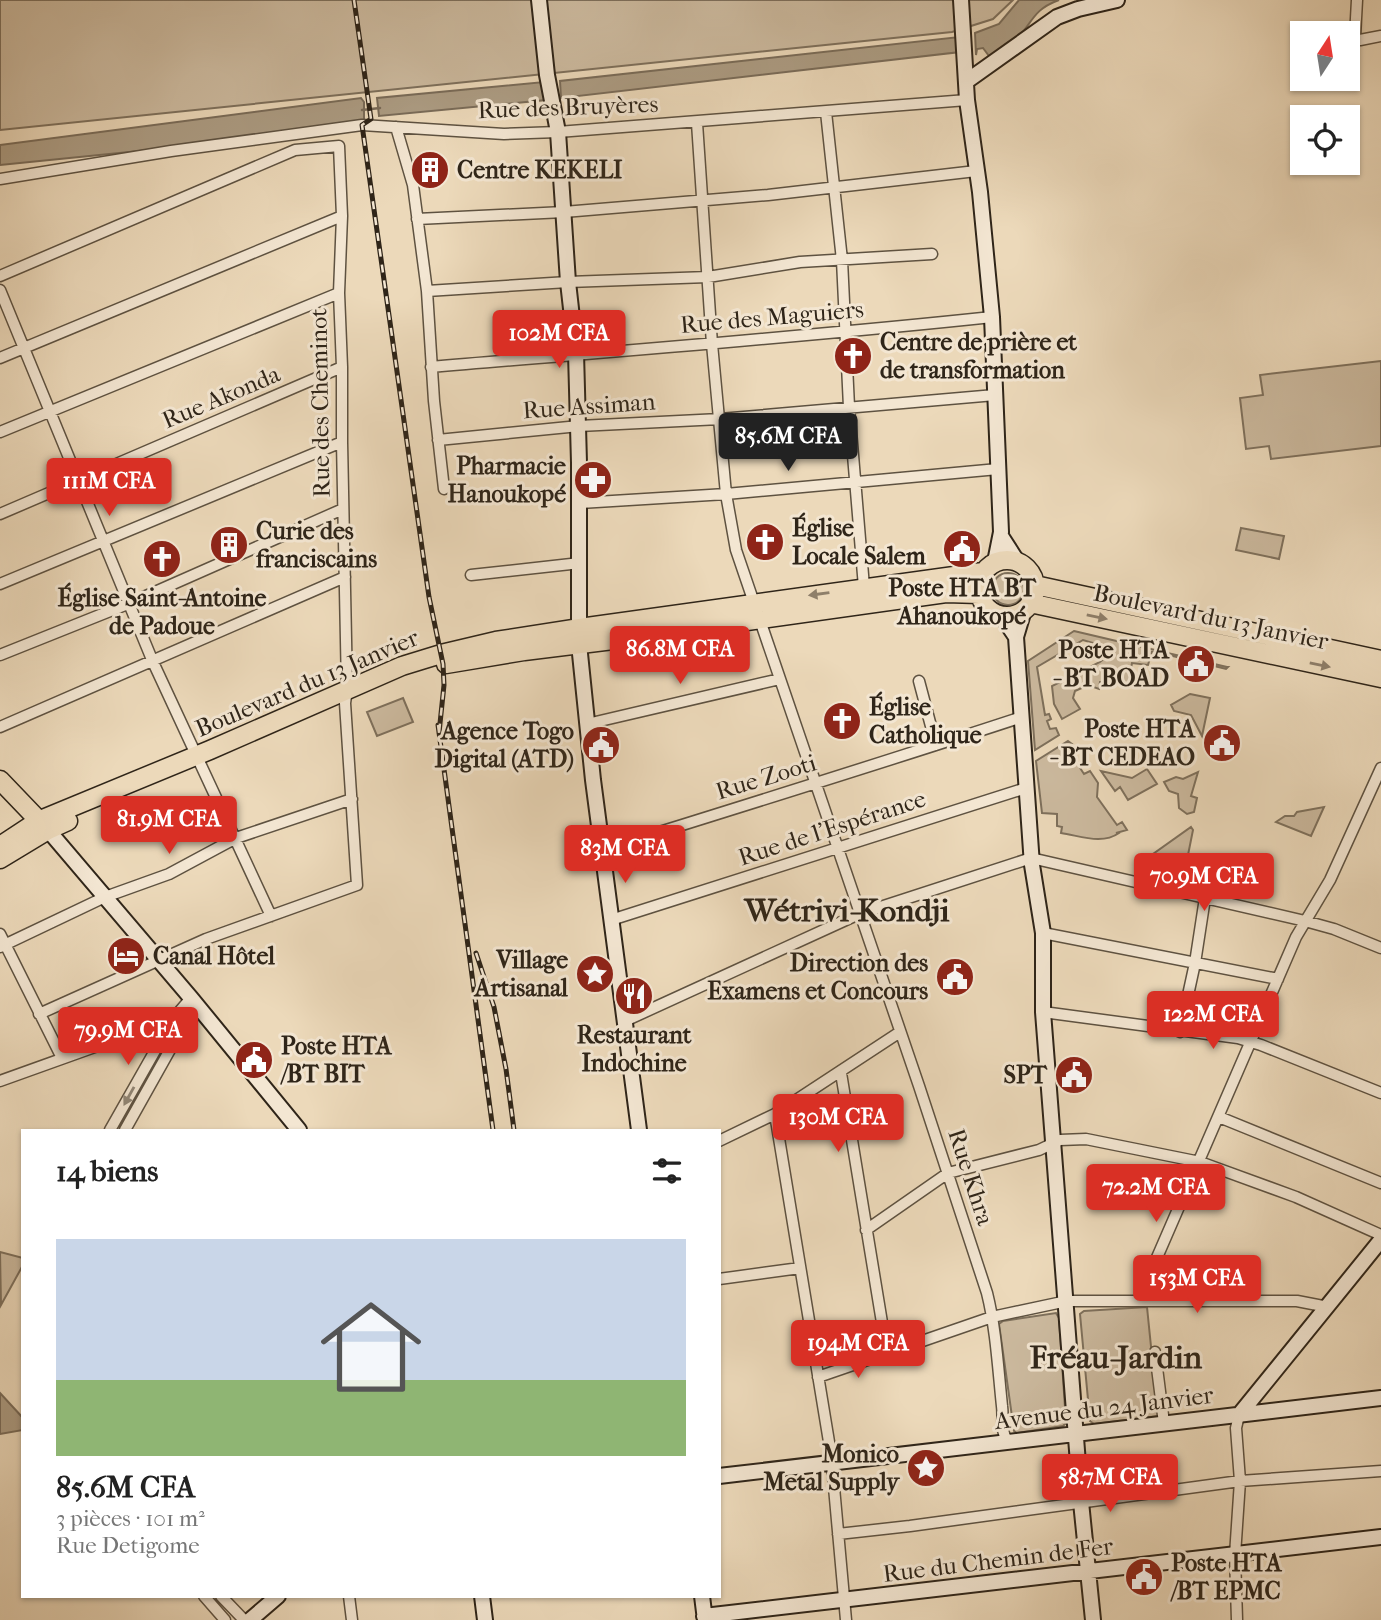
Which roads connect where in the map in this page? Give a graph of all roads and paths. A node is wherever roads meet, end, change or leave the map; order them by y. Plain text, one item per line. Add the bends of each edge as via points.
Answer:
1 (539, 0) edge
2 (961, 0) edge
3 (1117, 0) edge
4 (1357, 0) edge
5 (1381, 36) edge
6 (967, 81) junction
7 (967, 100) junction
8 (826, 112) junction
9 (697, 123) junction
10 (396, 127) junction
11 (558, 132) junction
12 (976, 171) junction
13 (0, 179) edge
14 (833, 187) junction
15 (703, 200) junction
16 (564, 212) junction
17 (342, 216) junction
18 (417, 219) junction
19 (932, 254) dead end
20 (842, 260) junction
21 (0, 276) edge
22 (708, 277) junction
23 (568, 282) junction
24 (0, 290) edge
25 (427, 291) junction
26 (339, 293) junction
27 (992, 317) junction
28 (847, 332) junction
29 (712, 344) junction
30 (24, 349) junction
31 (576, 353) junction
32 (0, 358) edge
33 (342, 367) junction
34 (431, 367) junction
35 (995, 395) junction
36 (849, 407) junction
37 (50, 412) junction
38 (720, 419) junction
39 (579, 426) junction
40 (0, 432) edge
41 (438, 440) junction
42 (342, 442) junction
43 (998, 469) junction
44 (79, 481) junction
45 (855, 483) junction
46 (444, 489) dead end
47 (726, 494) junction
48 (580, 503) junction
49 (343, 509) junction
50 (0, 514) edge
51 (1001, 536) junction
52 (102, 541) junction
53 (1017, 561) junction
54 (580, 563) junction
55 (989, 567) junction
56 (471, 575) dead end
57 (345, 577) junction
58 (0, 584) edge
59 (1035, 585) junction
60 (864, 587) junction
61 (979, 594) junction
62 (130, 603) junction
63 (1027, 607) junction
64 (758, 612) junction
65 (1001, 615) junction
66 (1192, 629) junction
67 (580, 636) junction
68 (1016, 637) junction
69 (0, 655) edge
70 (1381, 660) edge
71 (153, 662) junction
72 (1381, 678) edge
73 (780, 679) junction
74 (919, 681) dead end
75 (346, 696) junction
76 (1021, 717) junction
77 (587, 724) junction
78 (0, 727) edge
79 (936, 745) junction
80 (198, 759) junction
81 (1381, 768) edge
82 (0, 780) edge
83 (816, 783) junction
84 (1026, 788) junction
85 (352, 799) junction
86 (43, 826) junction
87 (236, 838) junction
88 (0, 846) edge
89 (837, 848) junction
90 (603, 850) junction
91 (1031, 858) junction
92 (0, 859) edge
93 (105, 897) junction
94 (1205, 898) junction
95 (859, 914) junction
96 (271, 916) junction
97 (611, 920) junction
98 (1305, 921) junction
99 (1043, 933) junction
100 (2, 942) edge
101 (1381, 948) edge
102 (159, 959) junction
103 (1195, 963) junction
104 (1278, 979) junction
105 (191, 998) junction
106 (201, 1012) junction
107 (1044, 1012) junction
108 (39, 1014) junction
109 (186, 1016) junction
110 (173, 1019) junction
111 (625, 1021) junction
112 (900, 1032) junction
113 (1180, 1032) junction
114 (1251, 1042) junction
115 (62, 1058) junction
116 (841, 1073) junction
117 (0, 1081) edge
118 (1381, 1093) edge
119 (775, 1114) junction
120 (286, 1115) junction
121 (1219, 1117) junction
122 (111, 1129) edge
123 (126, 1129) edge
124 (288, 1129) edge
125 (298, 1129) edge
126 (639, 1129) edge
127 (721, 1140) edge
128 (1053, 1143) junction
129 (1200, 1162) junction
130 (948, 1173) junction
131 (1381, 1183) edge
132 (866, 1230) junction
133 (1381, 1238) edge
134 (800, 1268) junction
135 (721, 1279) edge
136 (1139, 1299) junction
137 (1067, 1301) junction
138 (1328, 1307) junction
139 (992, 1317) junction
140 (1155, 1352) dead end
141 (887, 1353) junction
142 (818, 1377) junction
143 (1381, 1398) edge
144 (1239, 1415) junction
145 (1164, 1423) junction
146 (1076, 1434) junction
147 (1008, 1442) junction
148 (832, 1463) junction
149 (1381, 1471) edge
150 (721, 1476) edge
151 (1240, 1481) junction
152 (1081, 1502) junction
153 (838, 1534) junction
154 (1381, 1537) edge
155 (1235, 1555) junction
156 (1088, 1572) junction
157 (206, 1598) edge
158 (223, 1598) edge
159 (276, 1598) edge
160 (349, 1598) edge
161 (482, 1598) edge
162 (702, 1598) edge
163 (844, 1601) junction
164 (705, 1618) edge
165 (225, 1620) edge
166 (244, 1620) edge
167 (250, 1620) edge
168 (352, 1620) edge
169 (485, 1620) edge
170 (846, 1620) edge
171 (1093, 1620) edge
172 (1237, 1620) edge

1 - 11 street
2 - 6 street
3 - 6 street via 1057,17
4 - 5 street via 1355,37
6 - 7 street
7 - 8 street, Rue des Bruyères
7 - 12 street
8 - 9 street, Rue des Bruyères
8 - 14 street
9 - 11 street, Rue des Bruyères
9 - 15 street, Rue Khra
10 - 11 street, Rue des Bruyères via 504,134
10 - 13 street, Rue des Bruyères via 362,125
10 - 18 street via 413,185
11 - 16 street
12 - 14 street
12 - 27 street
14 - 15 street
14 - 20 street
15 - 16 street
15 - 22 street, Rue Khra
16 - 18 street
16 - 23 street
17 - 21 street, Rue des Cheminot via 339,146 295,150
17 - 26 street, Rue des Cheminot
17 - 30 street
18 - 25 street
19 - 20 street
20 - 22 street via 766,266
20 - 28 street
22 - 23 street
22 - 29 street, Rue Khra
23 - 25 street
23 - 31 street
24 - 30 street
25 - 34 street
26 - 33 street, Rue des Cheminot
26 - 37 street
27 - 28 street, Rue des Maguiers
27 - 35 street
28 - 29 street, Rue des Maguiers
28 - 36 street
29 - 31 street, Rue des Maguiers
29 - 38 street, Rue Khra
30 - 32 street
30 - 37 street
31 - 34 street, Rue des Maguiers
31 - 39 street
33 - 42 street, Rue des Cheminot
33 - 44 street, Rue Akonda
34 - 41 street
35 - 36 street, Rue Assiman
35 - 43 street
36 - 38 street, Rue Assiman
36 - 45 street
37 - 40 street
37 - 44 street
38 - 39 street, Rue Assiman
38 - 47 street, Rue Khra
39 - 41 street, Rue Assiman
39 - 48 street
41 - 46 street
42 - 49 street, Rue des Cheminot
42 - 52 street
43 - 45 street
43 - 51 street
44 - 50 street, Rue Akonda
44 - 52 street
45 - 47 street
45 - 60 street
47 - 48 street
47 - 64 street, Rue Khra via 736,550
48 - 54 street
49 - 57 street, Rue des Cheminot
49 - 62 street
51 - 53 street
51 - 55 street
52 - 58 street
52 - 62 street
53 - 55 highway via 1002,560
53 - 59 highway via 1030,571
54 - 56 street
54 - 67 street
55 - 60 highway, Boulevard du 13 Janvier
55 - 61 highway via 978,586
57 - 71 street
57 - 75 street, Rue des Cheminot
59 - 63 highway
59 - 66 highway, Boulevard du 13 Janvier
60 -> 64 highway, Boulevard du 13 Janvier
61 - 64 highway, Boulevard du 13 Janvier via 946,593
61 - 65 highway via 989,609
62 - 69 street
62 - 71 street
63 - 65 highway via 1017,614
63 -> 66 highway, Boulevard du 13 Janvier
63 - 68 street
64 - 67 highway, Boulevard du 13 Janvier
64 - 73 street, Rue Khra
65 - 68 street
66 - 70 highway, Boulevard du 13 Janvier
66 -> 72 highway, Boulevard du 13 Janvier
67 - 75 highway, Boulevard du 13 Janvier via 443,664
67 - 77 street
68 - 76 street
71 - 78 street
71 - 80 street
73 - 77 street
73 - 83 street, Rue Khra
74 - 79 street
75 - 80 highway, Boulevard du 13 Janvier
75 - 85 street, Rue des Cheminot
76 - 79 street, Rue Zooti
76 - 84 street
77 - 90 street
79 - 83 street, Rue Zooti
80 - 86 highway, Boulevard du 13 Janvier
80 - 87 street
81 - 98 street via 1330,880
82 - 86 highway
83 - 89 street, Rue Khra
83 - 90 street, Rue Zooti
84 - 89 street, Rue de l'Espérance
84 - 91 street
85 - 87 street
85 - 96 street, Rue des Cheminot via 357,885
86 - 88 highway, Boulevard du 13 Janvier
86 - 92 highway, Boulevard du 13 Janvier
86 - 93 street
87 - 93 street via 169,874
87 - 96 street
89 - 95 street, Rue Khra
89 - 97 street, Rue de l'Espérance
90 - 97 street
91 - 94 street
91 - 95 street
91 - 99 street
93 - 100 street
93 - 102 street
94 - 98 street
94 - 103 street
95 - 111 street
95 - 112 street, Rue Khra
96 - 102 street
97 - 111 street
98 - 101 street
98 - 104 street
99 - 103 street
99 - 107 street
100 - 108 street
102 - 105 street
102 - 108 street
103 - 104 street
103 - 113 street
104 - 114 street
105 - 106 street
105 - 110 street
106 - 109 street
106 - 120 street
107 - 113 street
107 - 128 street
108 - 115 street
109 - 110 street
109 - 123 street
110 - 115 street
110 -> 122 street
111 - 126 street
112 - 116 street
112 - 130 street, Rue Khra
113 - 114 street
114 - 118 street
114 - 121 street
115 - 117 street
116 - 119 street
116 - 132 street
119 - 127 street
119 - 134 street
120 - 124 street
120 - 125 street
121 - 129 street
121 - 131 street
128 - 129 street via 1086,1139
128 - 130 street
128 - 137 street
129 - 133 street via 1296,1197
129 - 136 street
130 - 132 street
130 - 139 street, Rue Khra
132 - 141 street
133 - 138 street
134 - 135 street
134 - 142 street
136 - 137 street
136 - 138 street via 1297,1301
137 - 139 street
137 - 146 street
138 - 144 street
139 - 141 street
139 - 147 street, Rue Khra via 1001,1432
140 - 145 street
141 - 142 street
142 - 148 street
143 - 144 street, Avenue du 24 Janvier
144 - 145 street, Avenue du 24 Janvier
144 - 151 street
145 - 146 street, Avenue du 24 Janvier
146 - 147 street, Avenue du 24 Janvier
146 - 152 street
147 - 148 street, Avenue du 24 Janvier
148 - 150 street, Avenue du 24 Janvier
148 - 153 street
149 - 151 street
151 - 152 street
151 - 155 street
152 - 153 street
152 - 156 street
153 - 163 street
154 - 155 street, Rue du Chemin de Fer
155 - 156 street, Rue du Chemin de Fer
155 - 172 street
156 - 163 street, Rue du Chemin de Fer
156 - 171 street
157 - 165 street
158 - 166 street
159 - 167 street
160 - 168 street
161 - 169 street
162 - 164 street
163 - 164 street, Rue du Chemin de Fer
163 - 170 street

